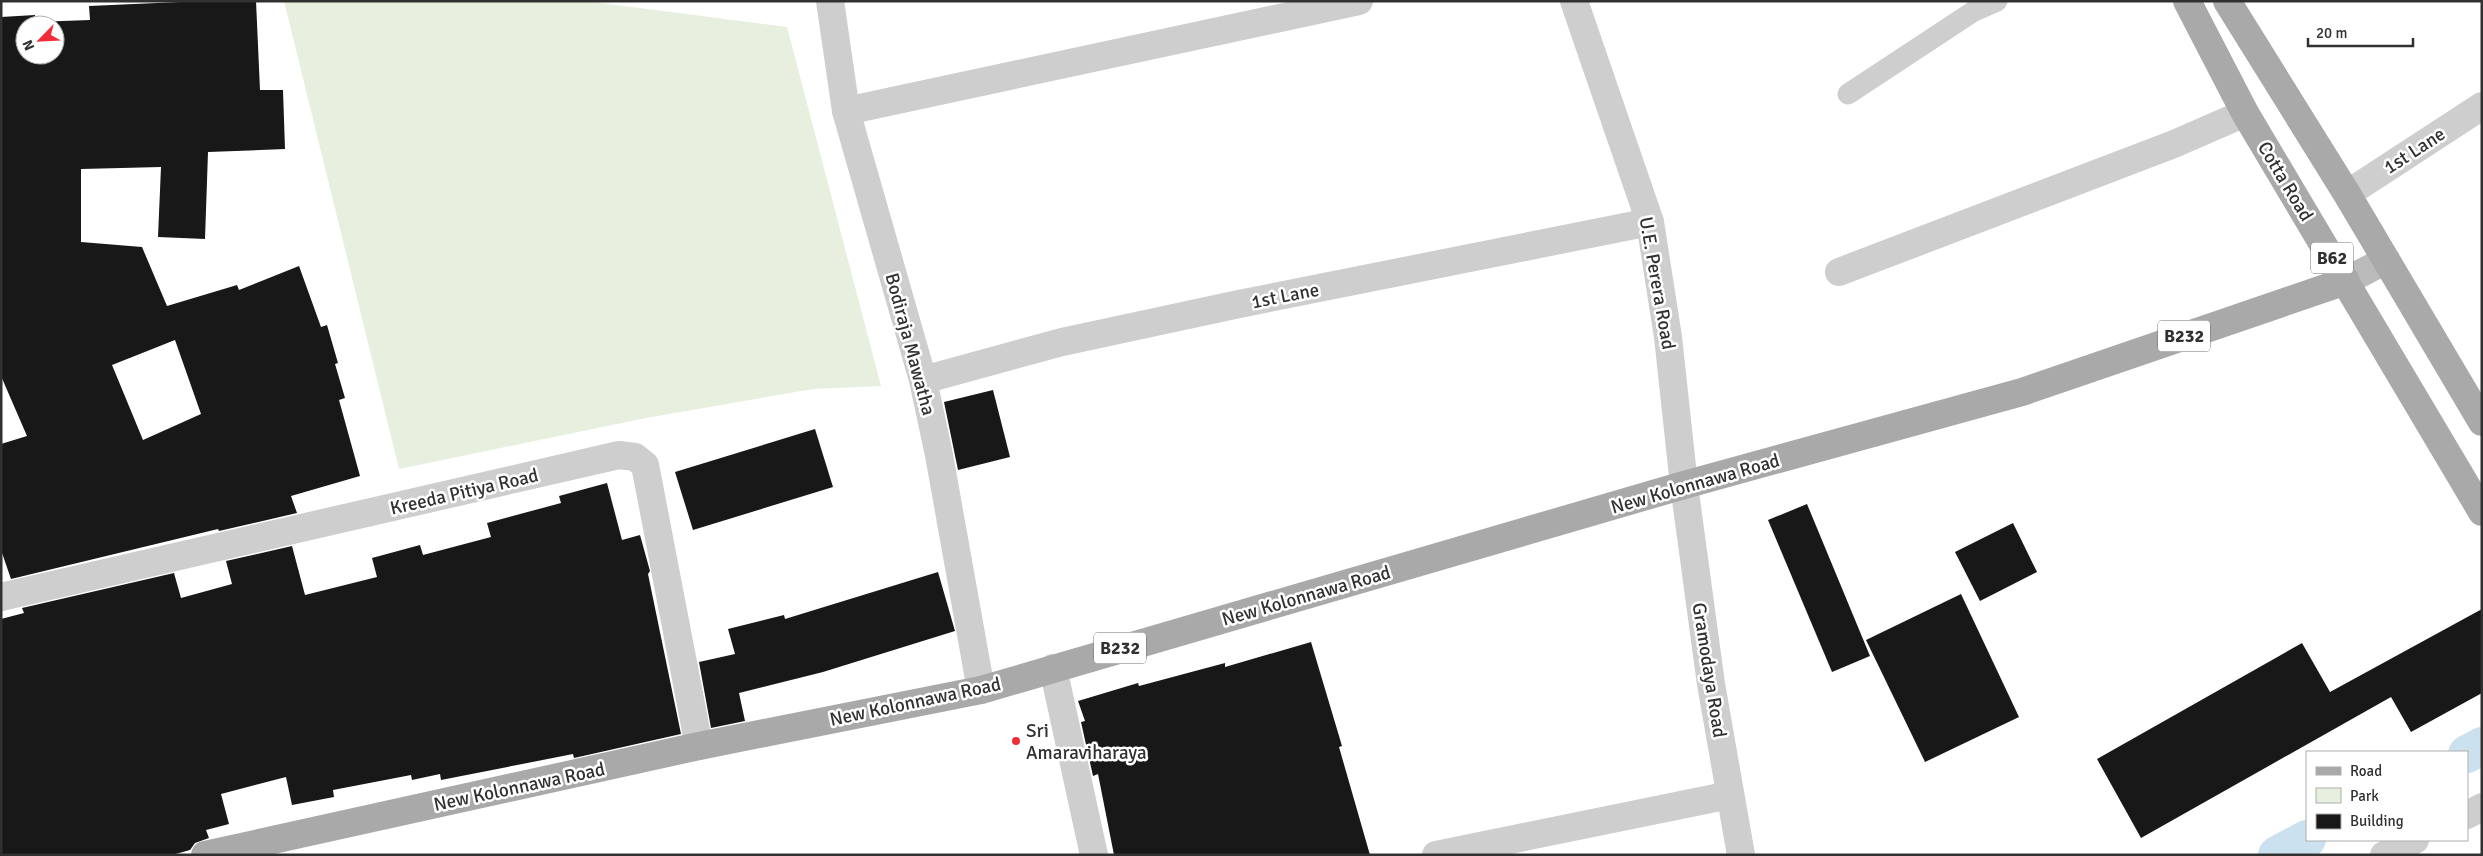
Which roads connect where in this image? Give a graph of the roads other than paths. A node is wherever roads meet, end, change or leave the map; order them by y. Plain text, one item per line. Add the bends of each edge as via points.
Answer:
1 (830, 1) edge
2 (1359, 1) edge
3 (1574, 1) edge
4 (1997, 1) edge
5 (2187, 1) edge
6 (2228, 1) edge
7 (1848, 94) dead end
8 (2482, 106) edge
9 (846, 111) junction
10 (2245, 113) junction
11 (2347, 194) junction
12 (1650, 222) junction
13 (2386, 260) junction
14 (1839, 272) dead end
15 (2346, 280) junction
16 (923, 380) junction
17 (2482, 422) edge
18 (1684, 485) junction
19 (2482, 512) edge
20 (1, 597) edge
21 (1053, 668) junction
22 (981, 690) junction
23 (699, 746) junction
24 (1730, 795) junction
25 (2482, 807) edge
26 (2468, 814) edge
27 (2413, 841) edge
28 (205, 855) edge
29 (1094, 855) edge
30 (1436, 855) edge
31 (1741, 855) edge
32 (2384, 855) edge

1 - 9 street, Bodiraja Mawatha
2 - 9 street
3 - 12 street, U.E. Perera Road
4 - 7 lane via 1974,11
5 - 10 main road, Cotta Road / B62
6 - 11 main road, B62
8 - 11 street, 1st Lane
9 - 16 street, Bodiraja Mawatha
10 - 14 street via 2174,144
10 - 15 main road, Cotta Road / B62
11 - 13 main road, B62
12 - 16 street, 1st Lane via 1062,342
12 - 18 street, U.E. Perera Road via 1668,337
13 - 15 main road, New Kolonnawa Road
13 - 17 main road, B62
15 - 18 main road, New Kolonnawa Road / B232 via 2022,392
15 - 19 main road, Cotta Road / B62
16 - 22 street, Bodiraja Mawatha
18 - 21 main road, New Kolonnawa Road / B232
18 - 24 street, Gramodaya Road via 1711,684
20 - 23 street, Kreeda Pitiya Road via 609,458 635,457 645,465
21 - 22 main road, New Kolonnawa Road / B232
21 - 29 street
22 - 23 main road, New Kolonnawa Road / B232
23 - 28 main road, New Kolonnawa Road / B232
24 - 30 street
24 - 31 street, Gramodaya Road
25 - 26 street
27 - 32 street

